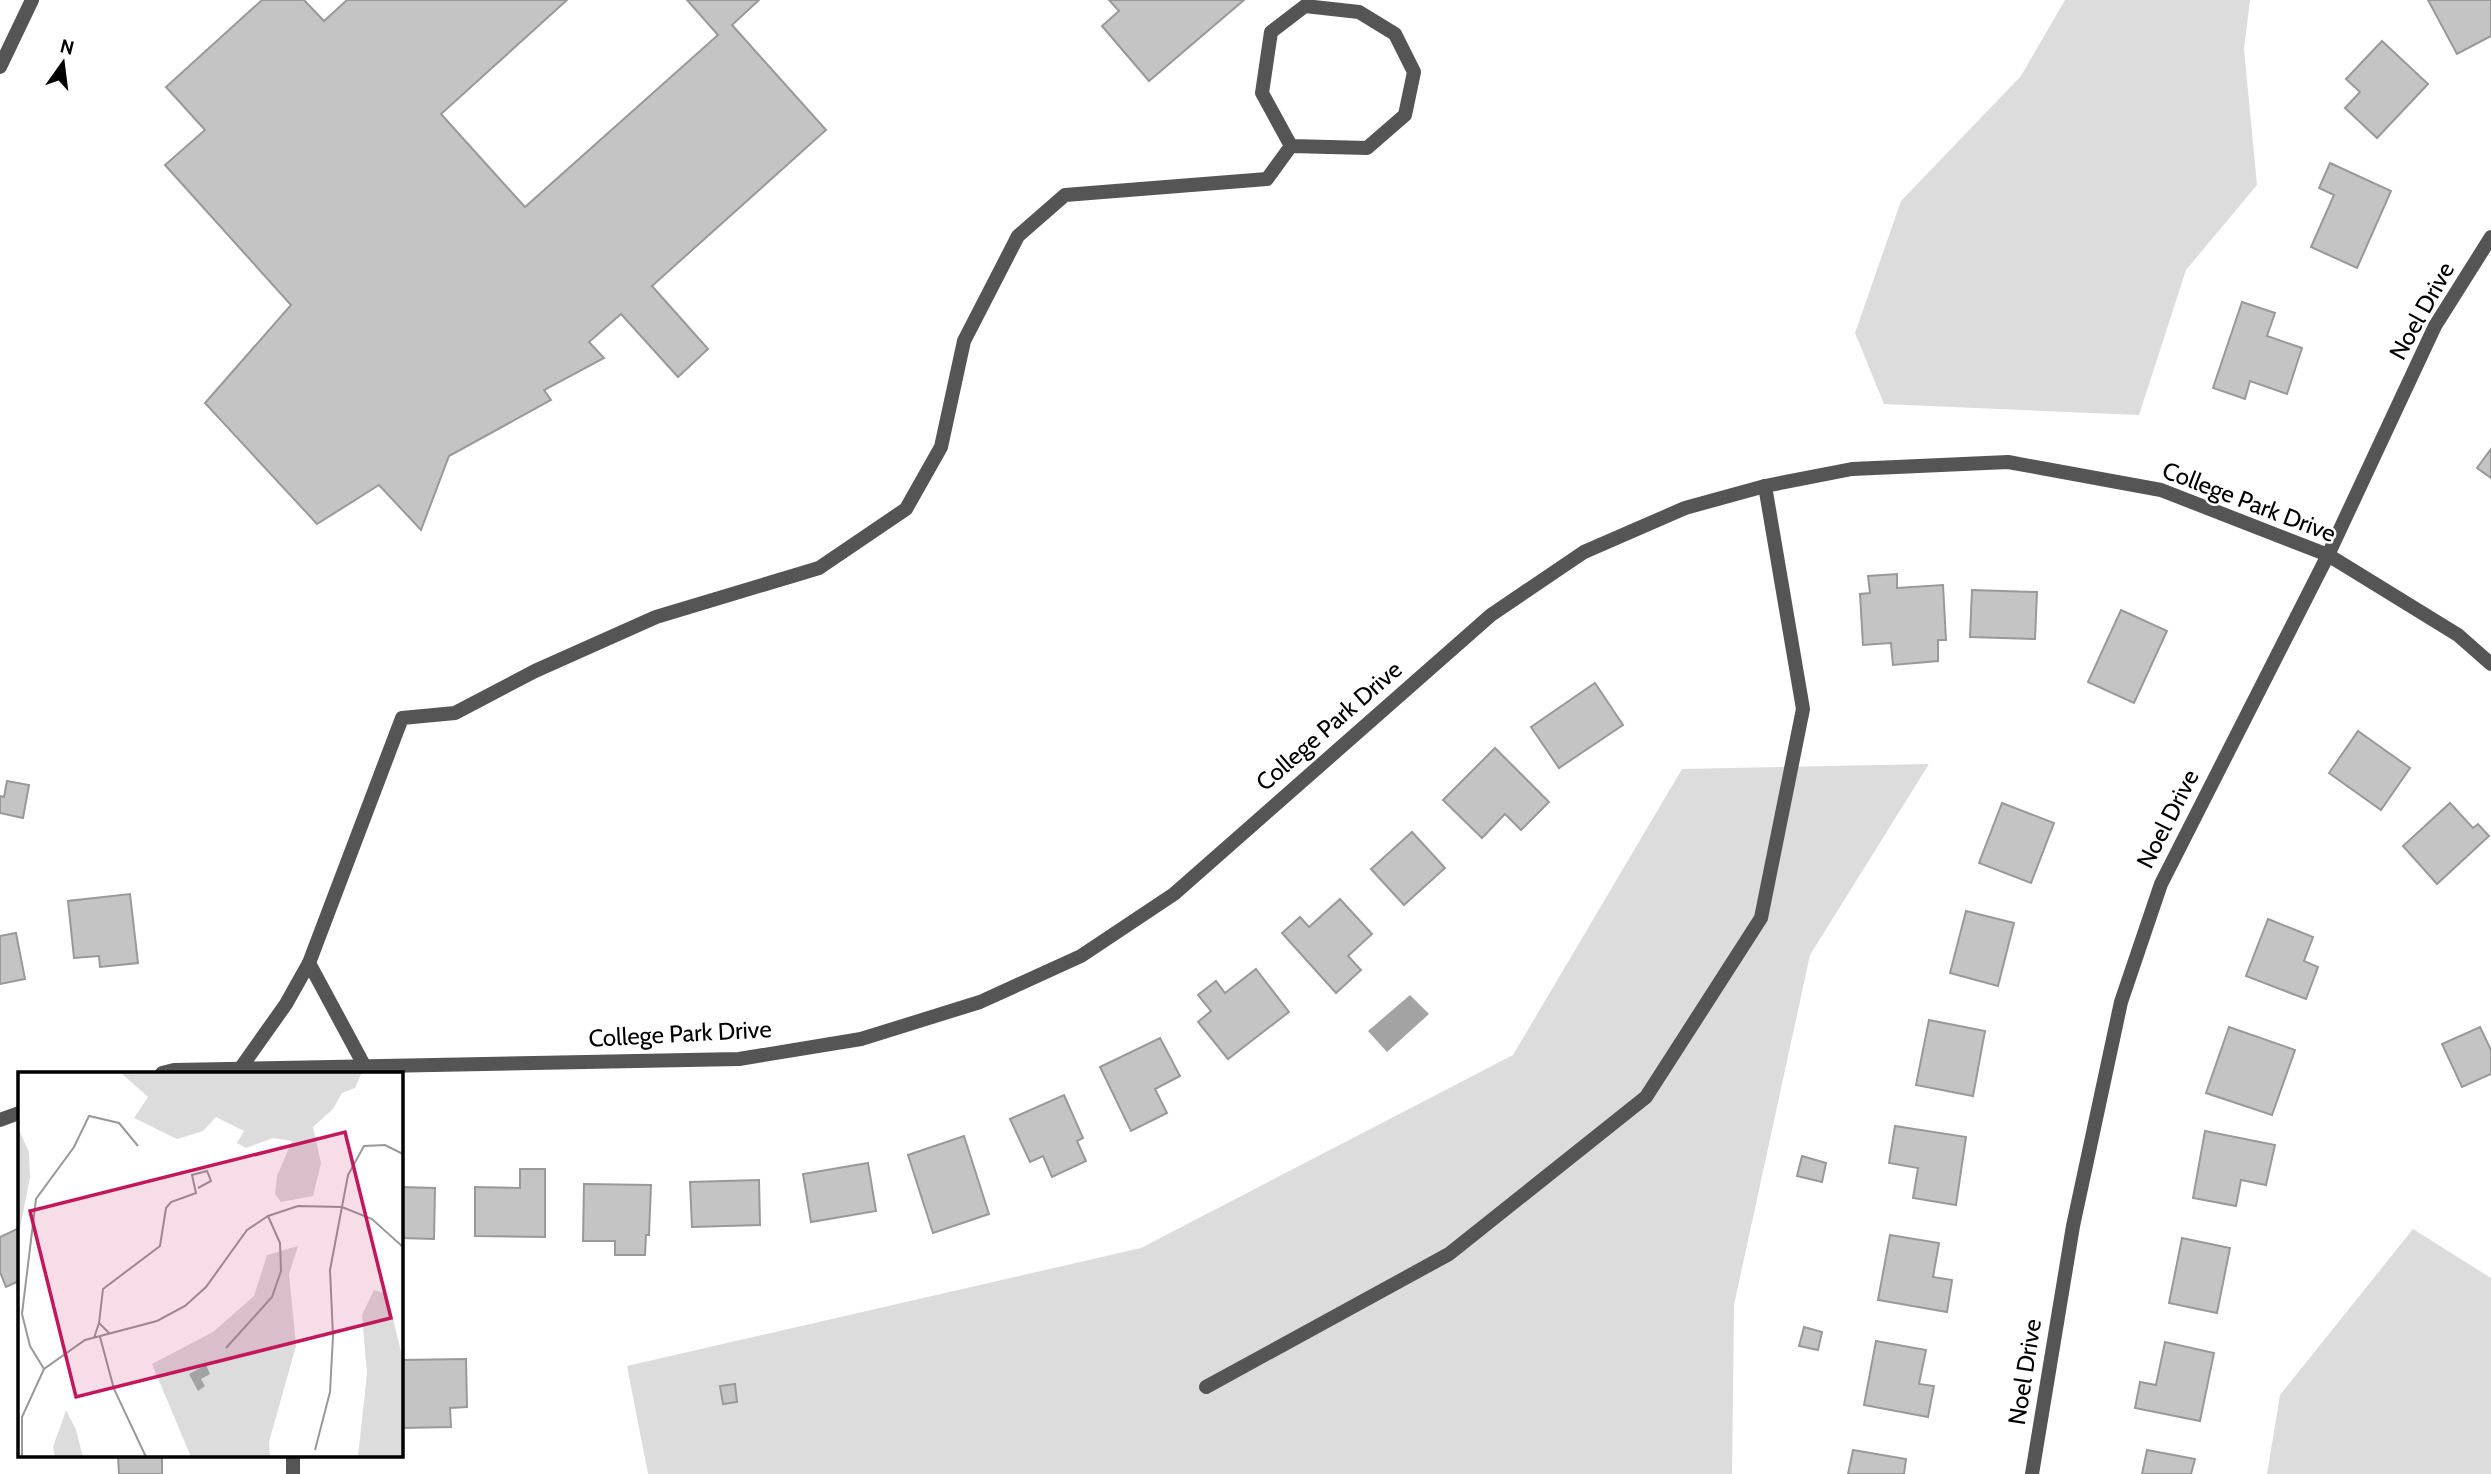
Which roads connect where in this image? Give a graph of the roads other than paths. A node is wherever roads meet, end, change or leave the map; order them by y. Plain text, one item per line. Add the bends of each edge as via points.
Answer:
1 (32, 0) edge
2 (0, 67) edge
3 (1291, 146) junction
4 (2491, 237) edge
5 (1765, 485) junction
6 (2328, 555) junction
7 (2491, 664) edge
8 (309, 963) junction
9 (365, 1068) junction
10 (240, 1069) junction
11 (289, 1071) edge
12 (182, 1072) edge
13 (18, 1113) edge
14 (0, 1120) edge
15 (1206, 1387) dead end
16 (293, 1456) edge
17 (293, 1474) edge
18 (2032, 1474) edge

1 - 2 street
3 - 3 street via 1262,93 1271,32 1305,6 1359,12 1395,34 1415,72 1405,115 1367,148
3 - 8 street via 1267,179 1065,195 1018,236 964,341 941,447 906,509 819,568 656,617 455,713 402,718
4 - 6 street, Noel Drive via 2435,326
5 - 6 street, College Park Drive via 1852,469 2008,462 2161,490
5 - 9 street, College Park Drive via 1685,508 1584,552 1491,615 1174,894 1081,956 980,1002 861,1039 739,1059
5 - 15 street via 1803,709 1761,918 1646,1097 1449,1254
6 - 7 street, College Park Drive via 2458,635
6 - 18 street, Noel Drive via 2161,884 2120,1002 2073,1226
8 - 9 street
8 - 10 street
9 - 11 street, College Park Drive
10 - 11 street, College Park Drive
10 - 12 street, College Park Drive
13 - 14 street
16 - 17 street

